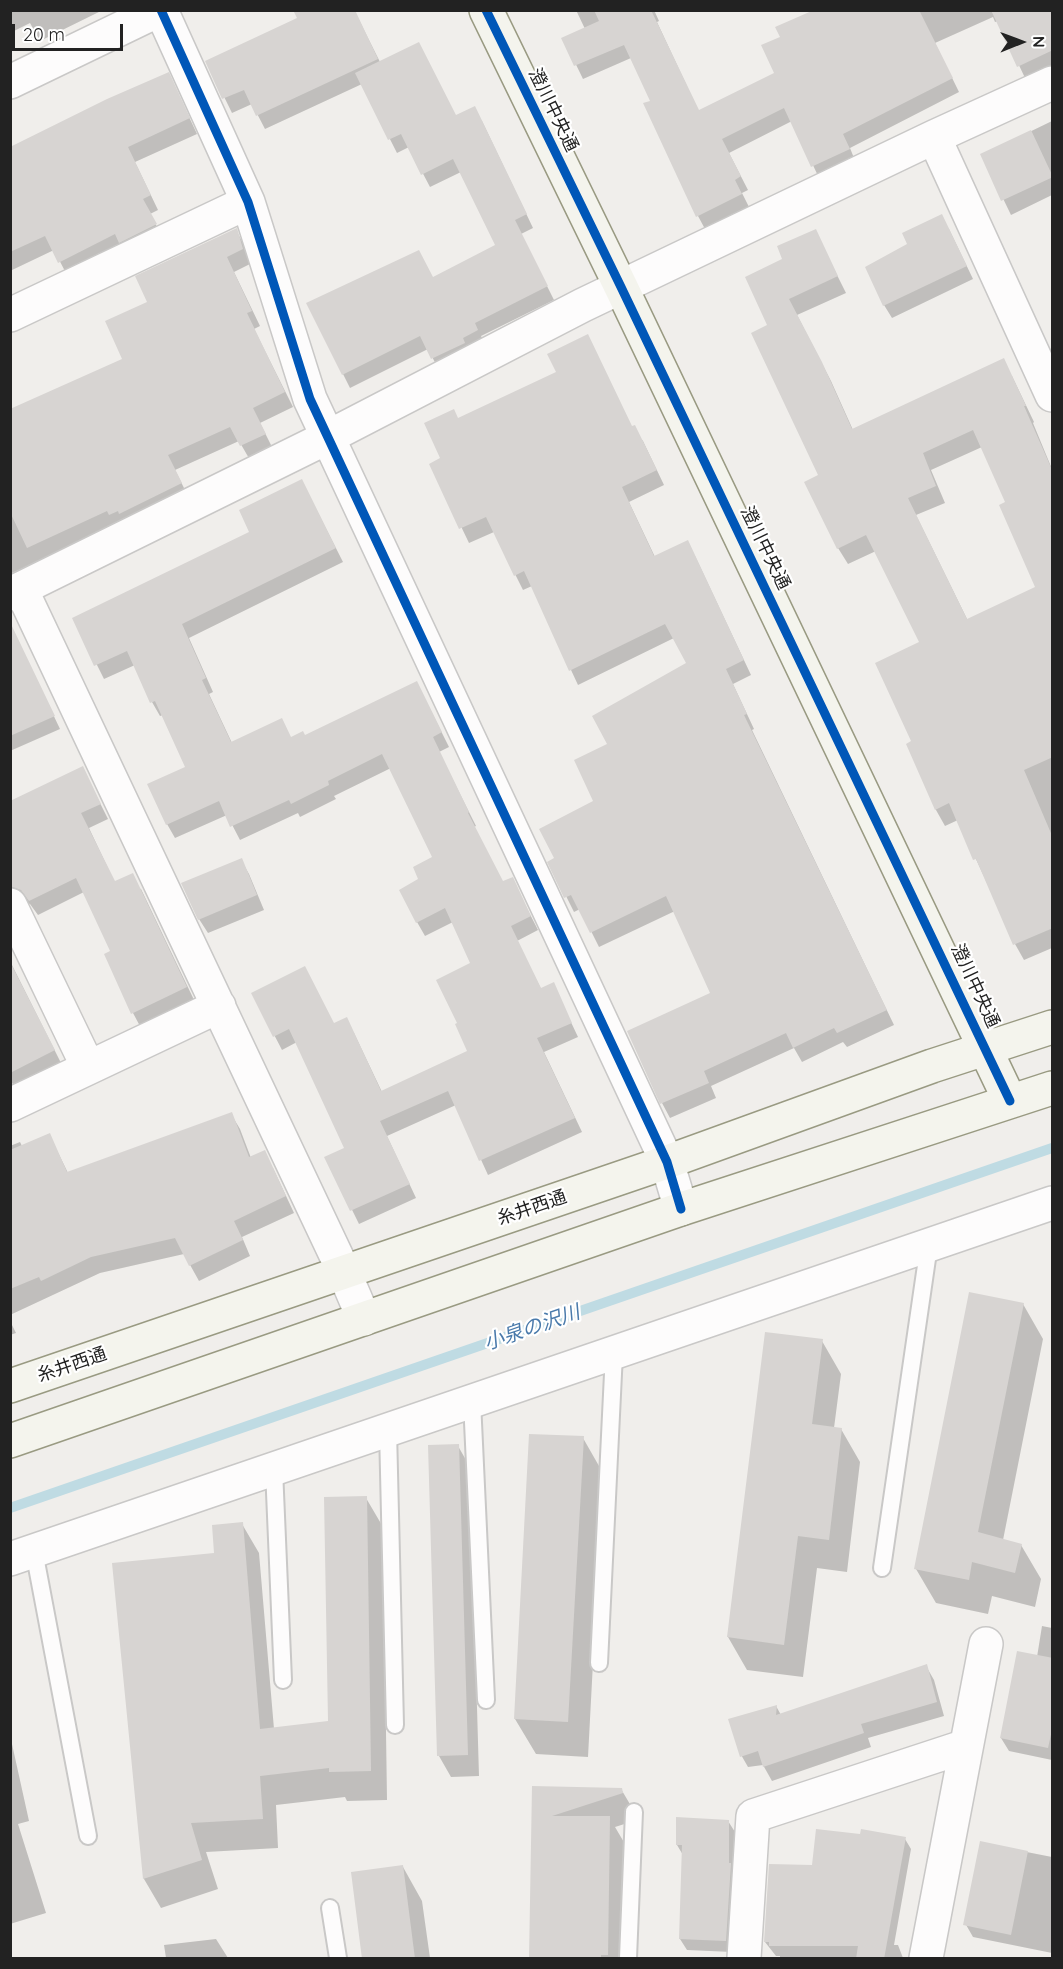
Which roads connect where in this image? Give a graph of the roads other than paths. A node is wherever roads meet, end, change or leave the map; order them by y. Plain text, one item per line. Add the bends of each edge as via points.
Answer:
1 (160, 10) edge
2 (486, 10) edge
3 (10, 82) edge
4 (1053, 83) edge
5 (934, 137) junction
6 (248, 202) junction
7 (621, 287) junction
8 (10, 315) edge
9 (1053, 395) edge
10 (328, 436) junction
11 (16, 592) edge
12 (10, 905) edge
13 (219, 1006) junction
14 (1053, 1027) edge
15 (986, 1049) junction
16 (88, 1067) junction
17 (1053, 1088) edge
18 (1010, 1101) junction
19 (10, 1105) edge
20 (667, 1162) junction
21 (1053, 1203) edge
22 (681, 1209) junction
23 (929, 1245) junction
24 (344, 1272) junction
25 (364, 1319) junction
26 (614, 1353) junction
27 (10, 1386) edge
28 (472, 1401) junction
29 (388, 1430) junction
30 (10, 1441) edge
31 (274, 1469) junction
32 (22, 1555) edge
33 (882, 1568) dead end
34 (986, 1644) dead end
35 (599, 1663) dead end
36 (282, 1680) dead end
37 (486, 1700) dead end
38 (395, 1725) dead end
39 (966, 1746) junction
40 (634, 1812) dead end
41 (88, 1836) dead end
42 (330, 1908) dead end
43 (338, 1959) edge
44 (628, 1959) edge
45 (744, 1959) edge
46 (926, 1959) edge

1 - 3 street
1 - 6 street
2 - 7 street, 澄川中央通
4 - 5 street
5 - 7 street
5 - 9 street
6 - 8 street
6 - 10 street via 310,399
7 - 10 street
7 - 15 street, 澄川中央通
10 - 11 street
10 - 20 street
11 - 13 street
12 - 16 street
13 - 16 street
13 - 24 street
14 - 15 street, 糸井西通
15 - 18 street, 澄川中央通
15 - 20 street, 糸井西通
16 - 19 street
17 - 18 street
18 - 22 street
20 - 22 street
20 - 24 street, 糸井西通
21 - 23 street
22 - 25 street
23 - 26 street
23 - 33 lane
24 - 25 street
24 - 27 street, 糸井西通
25 - 30 street
26 - 28 street
26 - 35 lane
28 - 29 street
28 - 37 lane
29 - 31 street
29 - 38 lane
31 - 32 street
31 - 36 lane
32 - 41 lane
34 - 39 street
39 - 45 street via 753,1816
39 - 46 street
40 - 44 lane
42 - 43 lane

